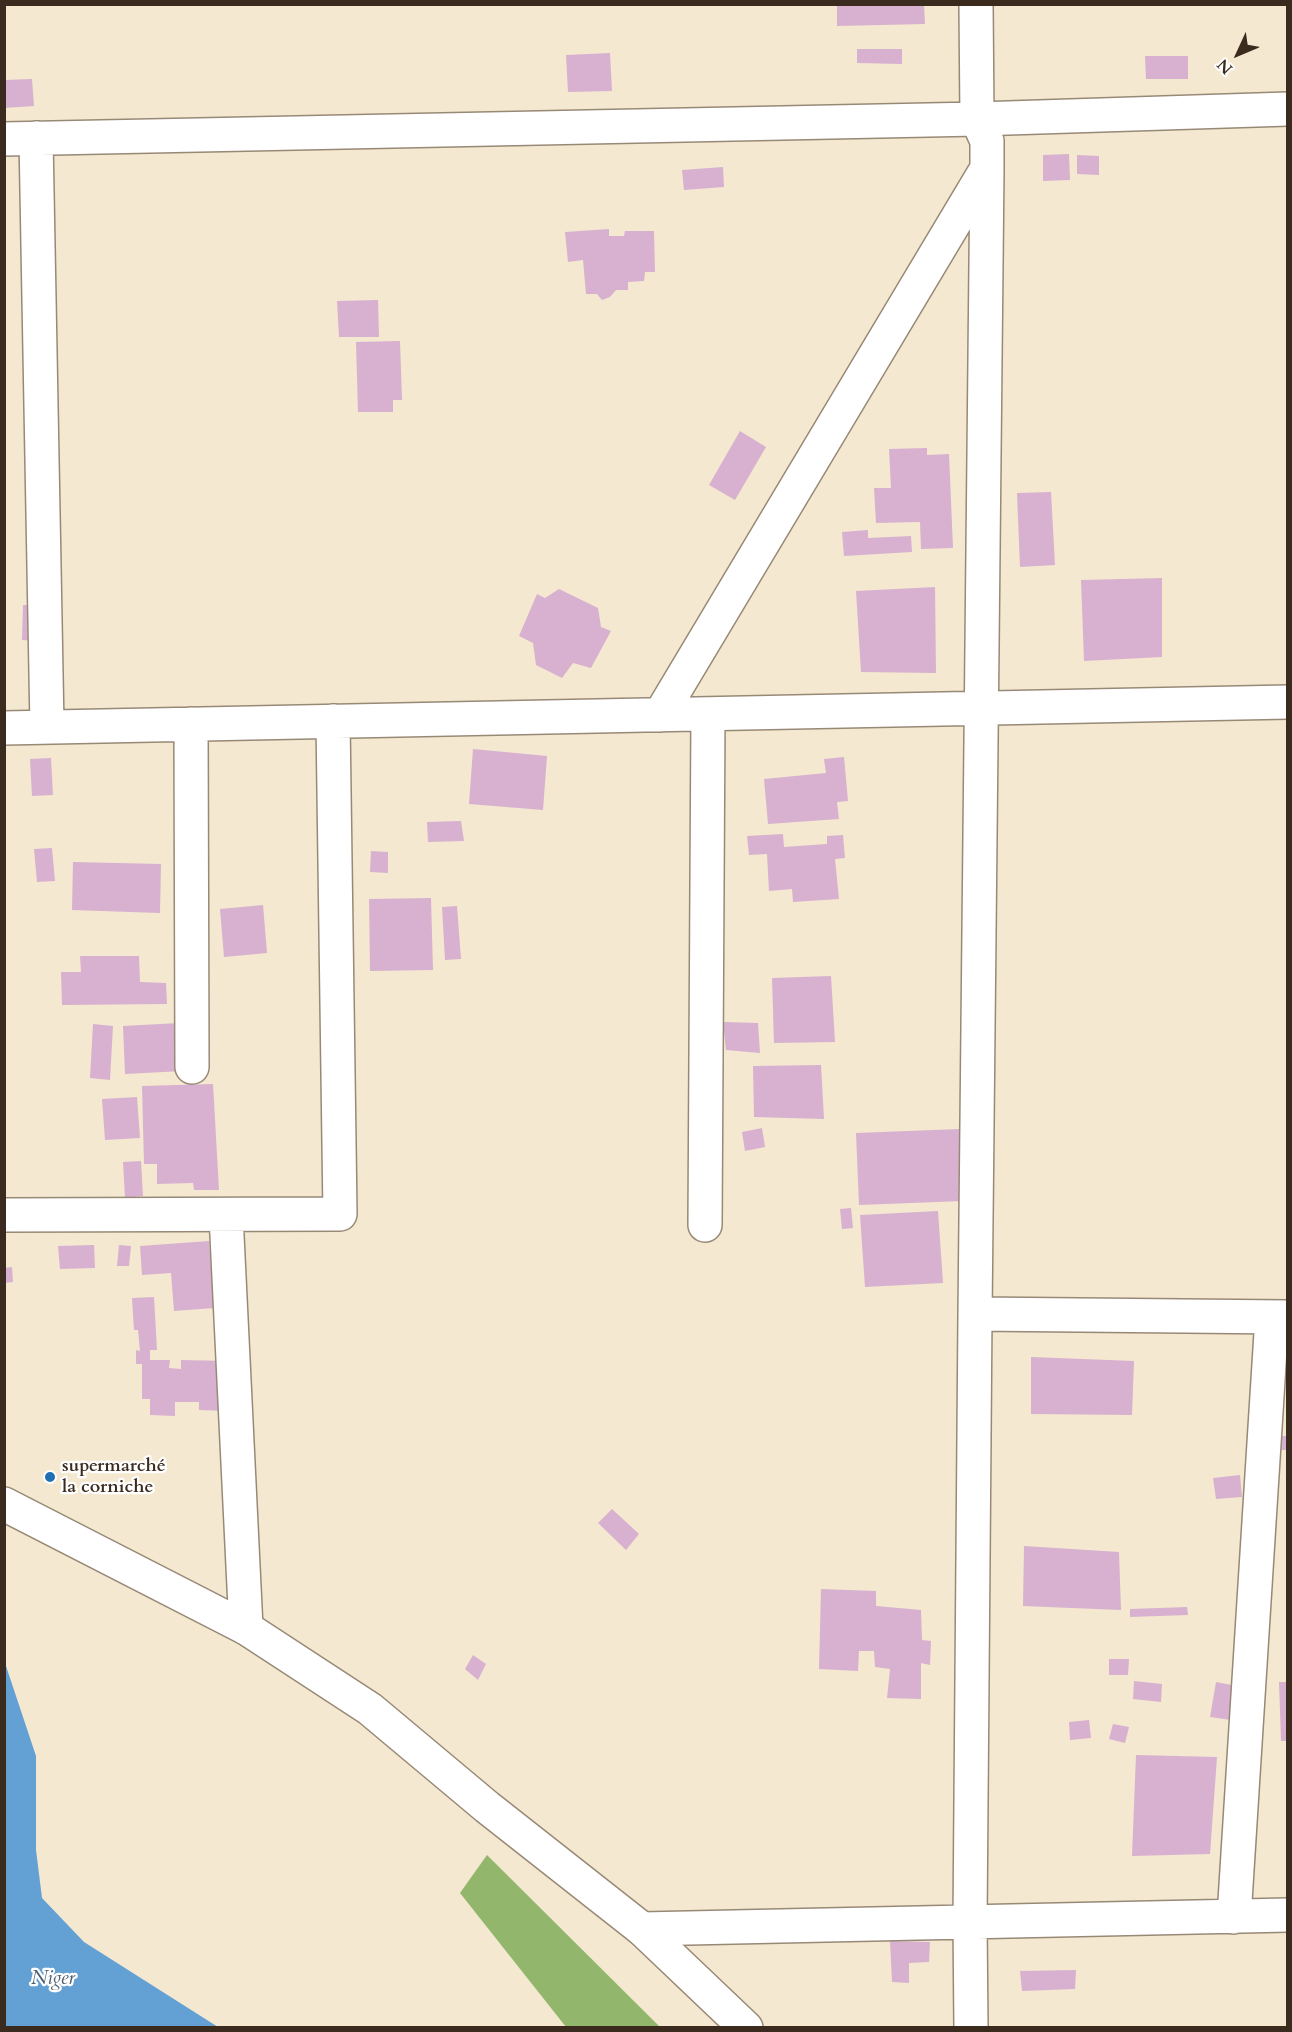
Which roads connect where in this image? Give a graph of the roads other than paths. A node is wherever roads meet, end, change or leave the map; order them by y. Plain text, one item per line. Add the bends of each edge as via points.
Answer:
1 (976, 4) edge
2 (1287, 109) edge
3 (977, 119) junction
4 (20, 138) edge
5 (987, 168) junction
6 (1287, 702) edge
7 (981, 708) junction
8 (708, 714) junction
9 (660, 715) junction
10 (333, 721) junction
11 (191, 724) junction
12 (47, 727) junction
13 (4, 728) edge
14 (192, 1066) dead end
15 (4, 1215) edge
16 (226, 1215) junction
17 (705, 1225) dead end
18 (975, 1314) junction
19 (1280, 1317) edge
20 (4, 1504) edge
21 (246, 1628) junction
22 (1287, 1916) edge
23 (1234, 1917) junction
24 (970, 1922) junction
25 (642, 1929) junction
26 (746, 2028) edge
27 (971, 2028) edge

1 - 3 street
2 - 3 street
3 - 4 street
3 - 5 street via 987,141
4 - 12 street
5 - 7 street
5 - 9 street
6 - 7 street
7 - 8 street
7 - 18 street
8 - 9 street
8 - 17 street
9 - 10 street
10 - 11 street
10 - 16 street via 340,1214
11 - 12 street
11 - 14 street
12 - 13 street
15 - 16 street
16 - 21 street
18 - 19 street
18 - 24 street
19 - 23 street
20 - 21 street
21 - 25 street via 370,1708 487,1808
22 - 23 street
23 - 24 street
24 - 25 street
24 - 27 street
25 - 26 street

